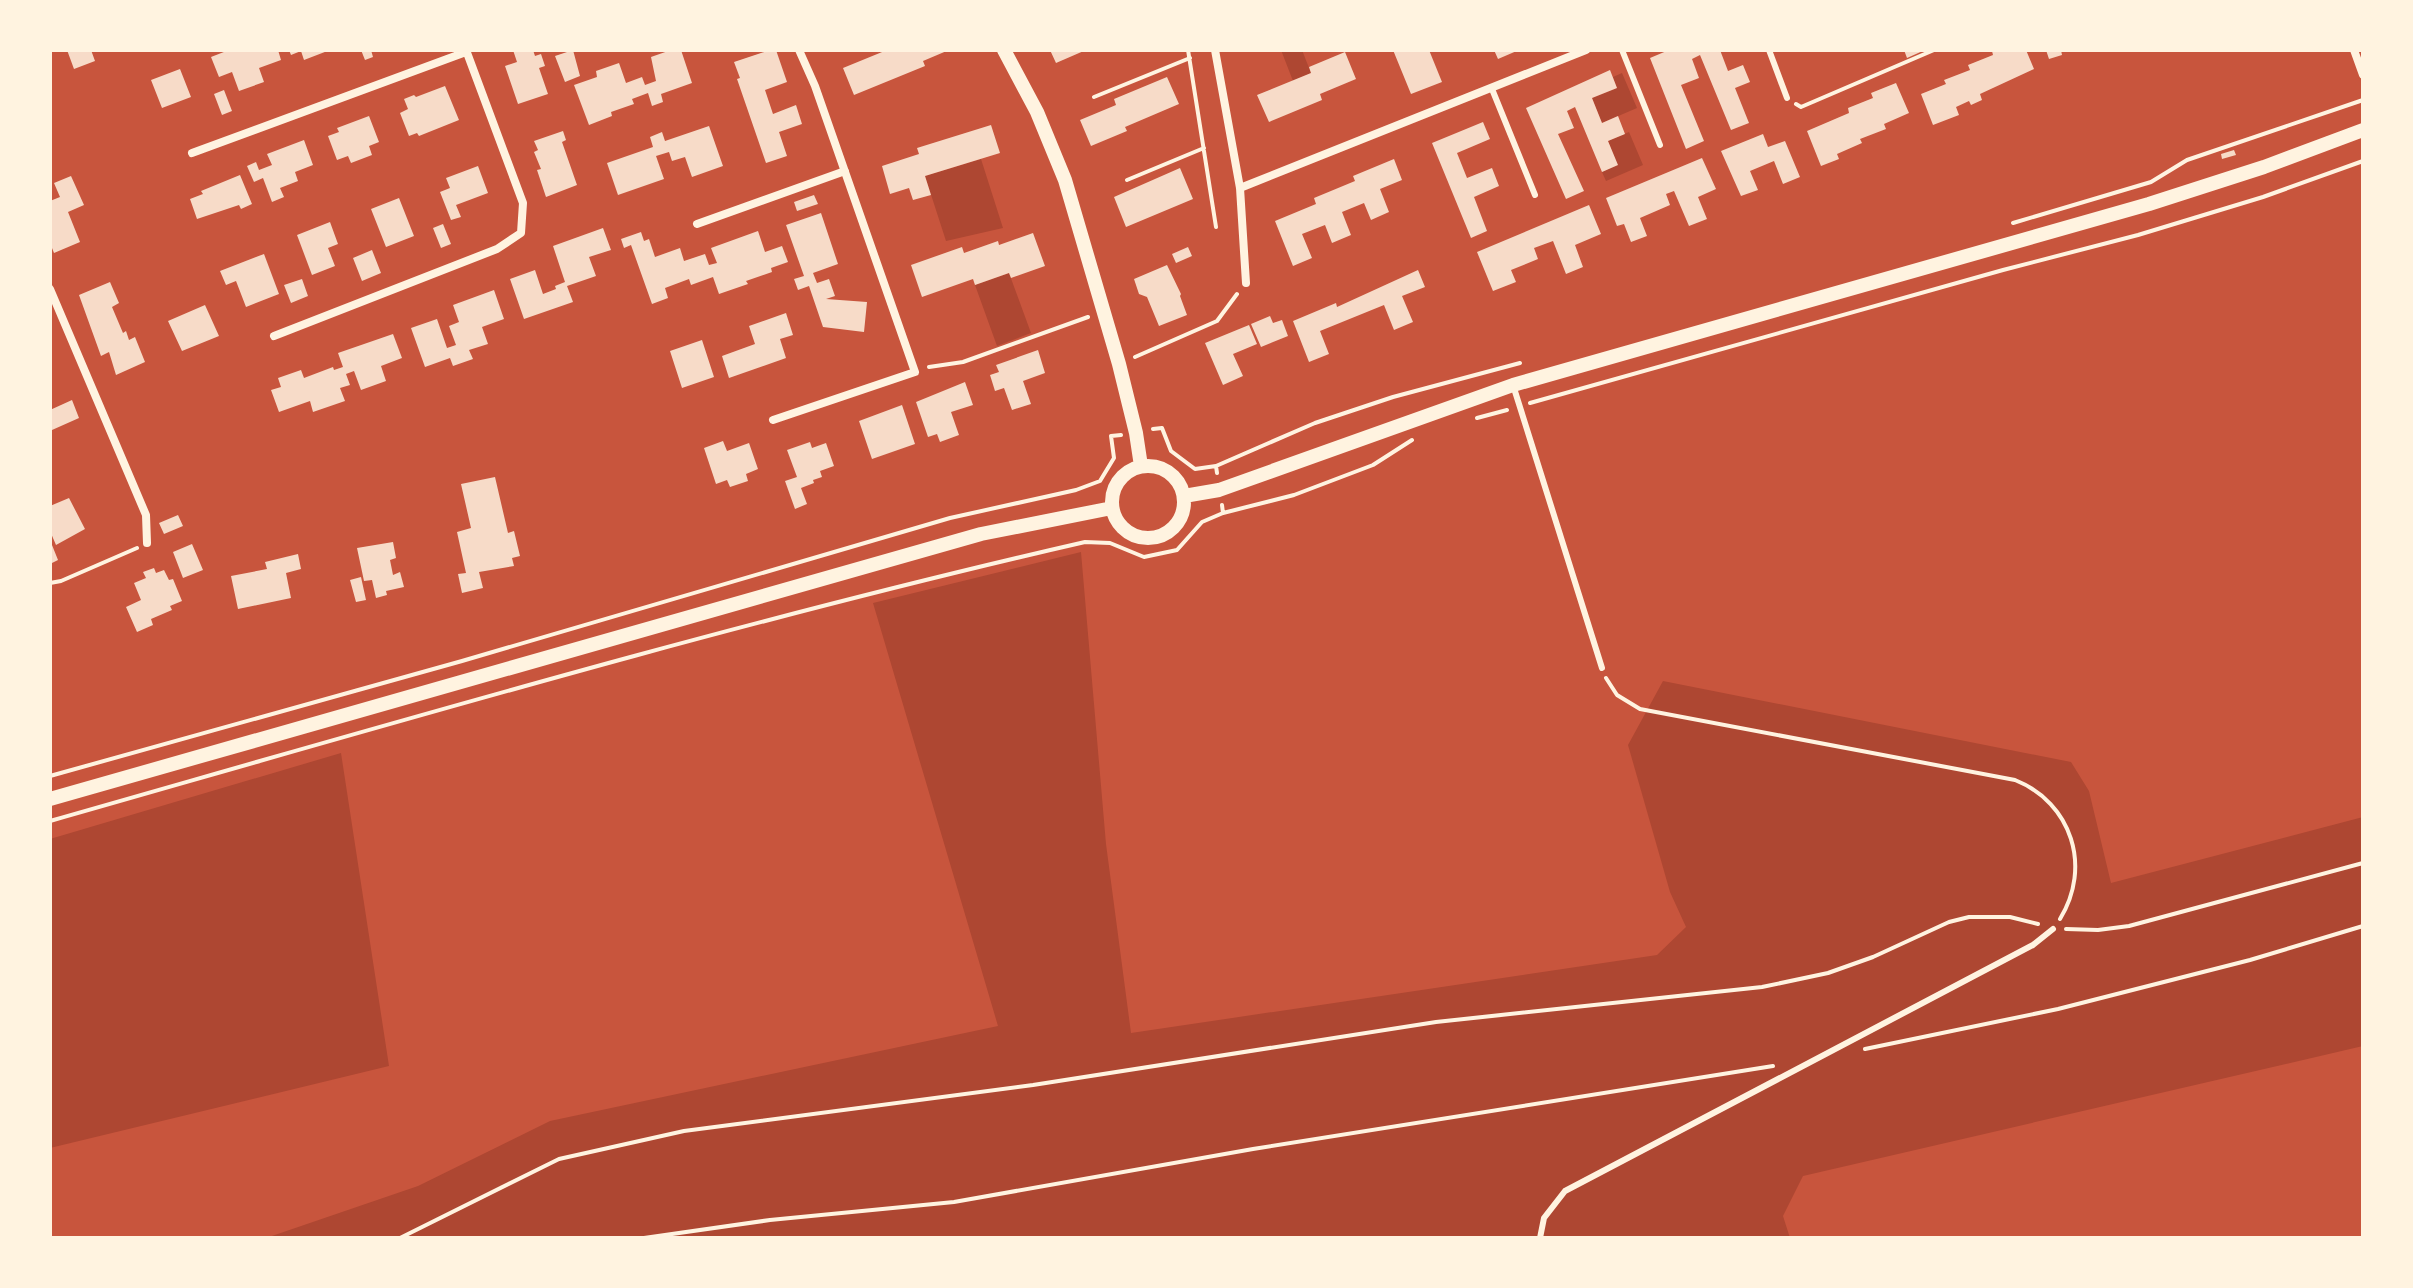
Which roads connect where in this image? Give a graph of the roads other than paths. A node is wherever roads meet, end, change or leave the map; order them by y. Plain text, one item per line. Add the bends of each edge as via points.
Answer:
1 (799, 50) edge
2 (1004, 50) edge
3 (1215, 50) edge
4 (1622, 50) edge
5 (1769, 50) edge
6 (2354, 50) edge
7 (466, 51) edge
8 (1582, 51) edge
9 (2363, 75) edge
10 (1492, 89) junction
11 (1787, 98) road end
12 (2363, 130) edge
13 (1660, 145) dead end
14 (192, 153) dead end
15 (845, 171) junction
16 (1240, 188) junction
17 (1535, 195) dead end
18 (697, 224) dead end
19 (1246, 283) road end
20 (50, 289) edge
21 (274, 336) dead end
22 (1513, 385) junction
23 (773, 420) dead end
24 (1141, 466) junction
25 (1184, 496) junction
26 (1112, 508) junction
27 (147, 543) road end
28 (1602, 668) road end
29 (50, 799) edge
30 (2053, 929) road end
31 (1540, 1238) edge

1 - 15 street
2 - 24 street via 1065,180 1119,364
3 - 16 street
4 - 13 lane
5 - 11 lane
6 - 9 street
7 - 14 street
7 - 21 street via 523,203 521,233 497,249
8 - 10 street
10 - 16 street
10 - 17 lane
12 - 22 street via 2149,204
15 - 18 street
15 - 23 street via 915,372
16 - 19 street
20 - 27 street via 146,515
22 - 25 street via 1219,490
22 - 28 lane
24 - 25 street via 1158,466 1172,474
24 - 26 street via 1118,481
25 - 26 street via 1181,517 1159,537 1129,533
26 - 29 street via 981,534
30 - 31 lane via 2033,945 1574,1185 1544,1218

